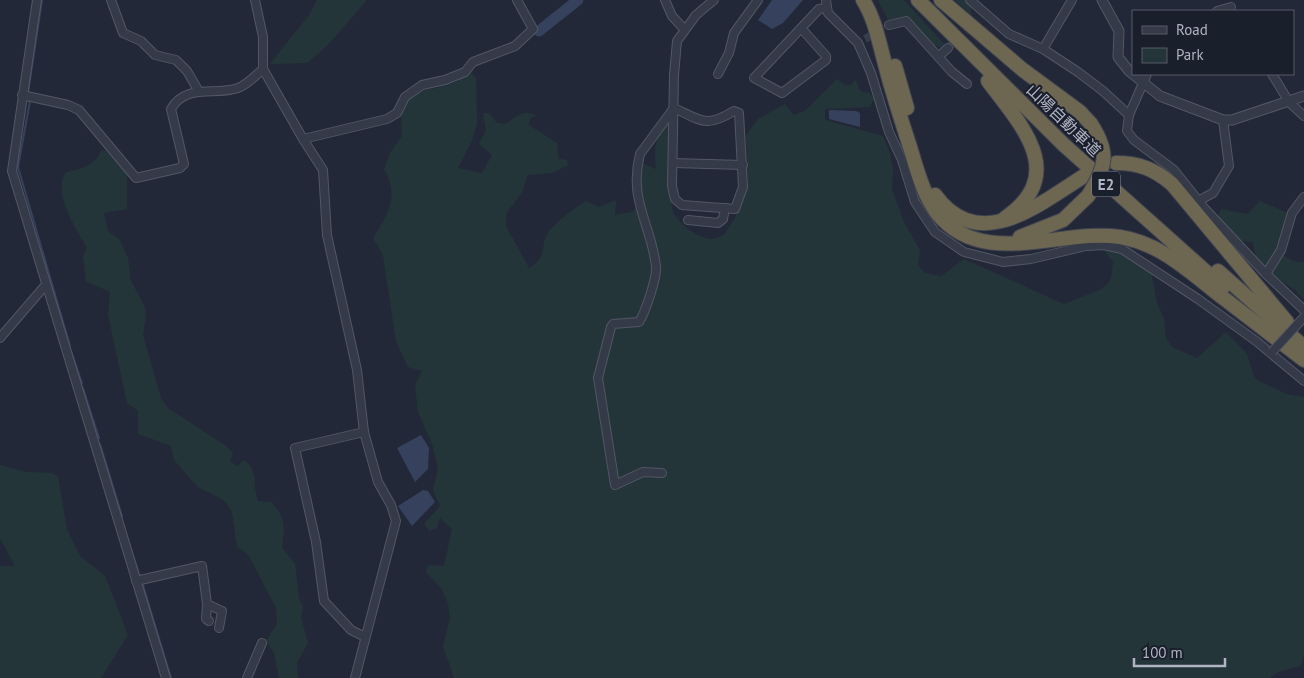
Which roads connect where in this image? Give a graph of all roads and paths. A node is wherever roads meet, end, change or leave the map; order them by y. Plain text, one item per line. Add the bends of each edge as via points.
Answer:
1 (37, 0) edge
2 (111, 0) edge
3 (255, 0) edge
4 (517, 0) edge
5 (665, 0) edge
6 (714, 0) edge
7 (758, 0) edge
8 (863, 0) edge
9 (870, 0) edge
10 (918, 0) edge
11 (930, 0) edge
12 (941, 0) edge
13 (970, 0) edge
14 (1072, 0) edge
15 (1102, 0) edge
16 (826, 4) edge
17 (889, 25) tunnel mouth
18 (801, 28) junction
19 (684, 29) junction
20 (948, 32) junction
21 (948, 48) tunnel mouth
22 (1043, 49) junction
23 (940, 56) junction
24 (264, 69) junction
25 (1132, 72) edge
26 (718, 74) dead end
27 (1135, 75) edge
28 (1147, 75) edge
29 (1273, 75) edge
30 (1143, 83) junction
31 (967, 84) dead end
32 (198, 90) junction
33 (22, 95) junction
34 (1304, 96) edge
35 (1289, 102) junction
36 (674, 108) junction
37 (1129, 115) junction
38 (1304, 116) edge
39 (1223, 120) junction
40 (303, 139) junction
41 (673, 163) junction
42 (1116, 163) dead end
43 (743, 165) junction
44 (1084, 176) dead end
45 (1304, 197) edge
46 (1198, 201) junction
47 (725, 208) junction
48 (688, 220) dead end
49 (998, 222) junction
50 (995, 243) junction
51 (1266, 274) junction
52 (47, 287) junction
53 (1304, 310) edge
54 (1304, 317) edge
55 (0, 338) edge
56 (1304, 343) edge
57 (1304, 347) edge
58 (1271, 353) junction
59 (1304, 359) edge
60 (1304, 381) edge
61 (364, 432) junction
62 (662, 473) dead end
63 (136, 581) junction
64 (207, 604) junction
65 (209, 621) dead end
66 (219, 628) dead end
67 (365, 637) junction
68 (262, 643) dead end
69 (166, 678) edge
70 (247, 678) edge
71 (355, 678) edge

1 - 33 street
2 - 32 street via 123,33 141,41 155,55 176,60
3 - 24 street via 263,37
4 - 40 street via 533,29 515,46 473,62 465,72 422,85 405,97 397,113 387,119
5 - 19 street via 672,16
6 - 19 street
7 - 26 street via 734,33 729,53
8 - 50 highway via 875,24 891,89 930,202 939,215 965,235
9 - 49 highway via 881,22 934,194 948,209 968,222
10 - 20 highway, 山陽自動車道 / E2
11 - 57 highway, 山陽自動車道 / E2 via 1070,139
12 - 50 highway, bridge via 1023,70 1080,112 1100,137 1104,156 1100,177 1088,196 1063,220 1034,233
13 - 22 street via 981,16 1009,34
14 - 22 street
15 - 25 street via 1119,31 1118,57
16 - 18 street
16 - 58 street via 828,13 861,41 915,202 935,232 950,244 964,252 1003,262 1086,246 1122,249
17 - 23 street via 906,21
18 - 18 street via 770,58 754,78 782,93 826,60
19 - 36 street via 677,41 675,56
20 - 49 highway via 1012,113 1035,154 1038,172 1032,189 1013,213
20 - 59 highway, 山陽自動車道 / E2 via 1127,203
21 - 23 street
22 - 37 street via 1103,90
23 - 31 street
24 - 32 street via 241,87
24 - 40 street
27 - 30 street
28 - 30 street
29 - 35 street
30 - 37 street
30 - 39 street via 1168,100
32 - 33 street via 174,103 171,110 184,164 180,168 136,178 79,110 68,104
33 - 52 street via 12,171
34 - 35 street
35 - 38 street
35 - 39 street via 1239,119
36 - 41 street
36 - 43 street via 709,123 734,111 739,112
36 - 62 street via 640,154 638,162 638,204 656,270 639,322 613,324 611,327 598,378 615,485 643,472
37 - 46 street via 1127,131 1134,140 1174,170
39 - 46 street via 1229,166 1213,193
40 - 61 street via 323,170 327,235 357,370
41 - 43 street
41 - 47 street via 675,199 682,205
42 - 56 highway via 1148,167 1172,184
43 - 47 street via 743,187 735,208
44 - 49 highway via 1022,215
45 - 51 street via 1292,212 1281,250
46 - 51 street
47 - 48 street via 718,223
50 - 59 highway via 1099,235 1142,242 1182,266
51 - 53 street
52 - 55 street
52 - 63 street
54 - 58 street, bridge
58 - 60 street
61 - 67 street via 378,482 396,521
61 - 67 street via 295,448 316,542 324,601 351,630
63 - 64 street via 202,566
63 - 69 street
64 - 65 street via 206,619
64 - 66 street via 222,611
67 - 71 street
68 - 70 street

